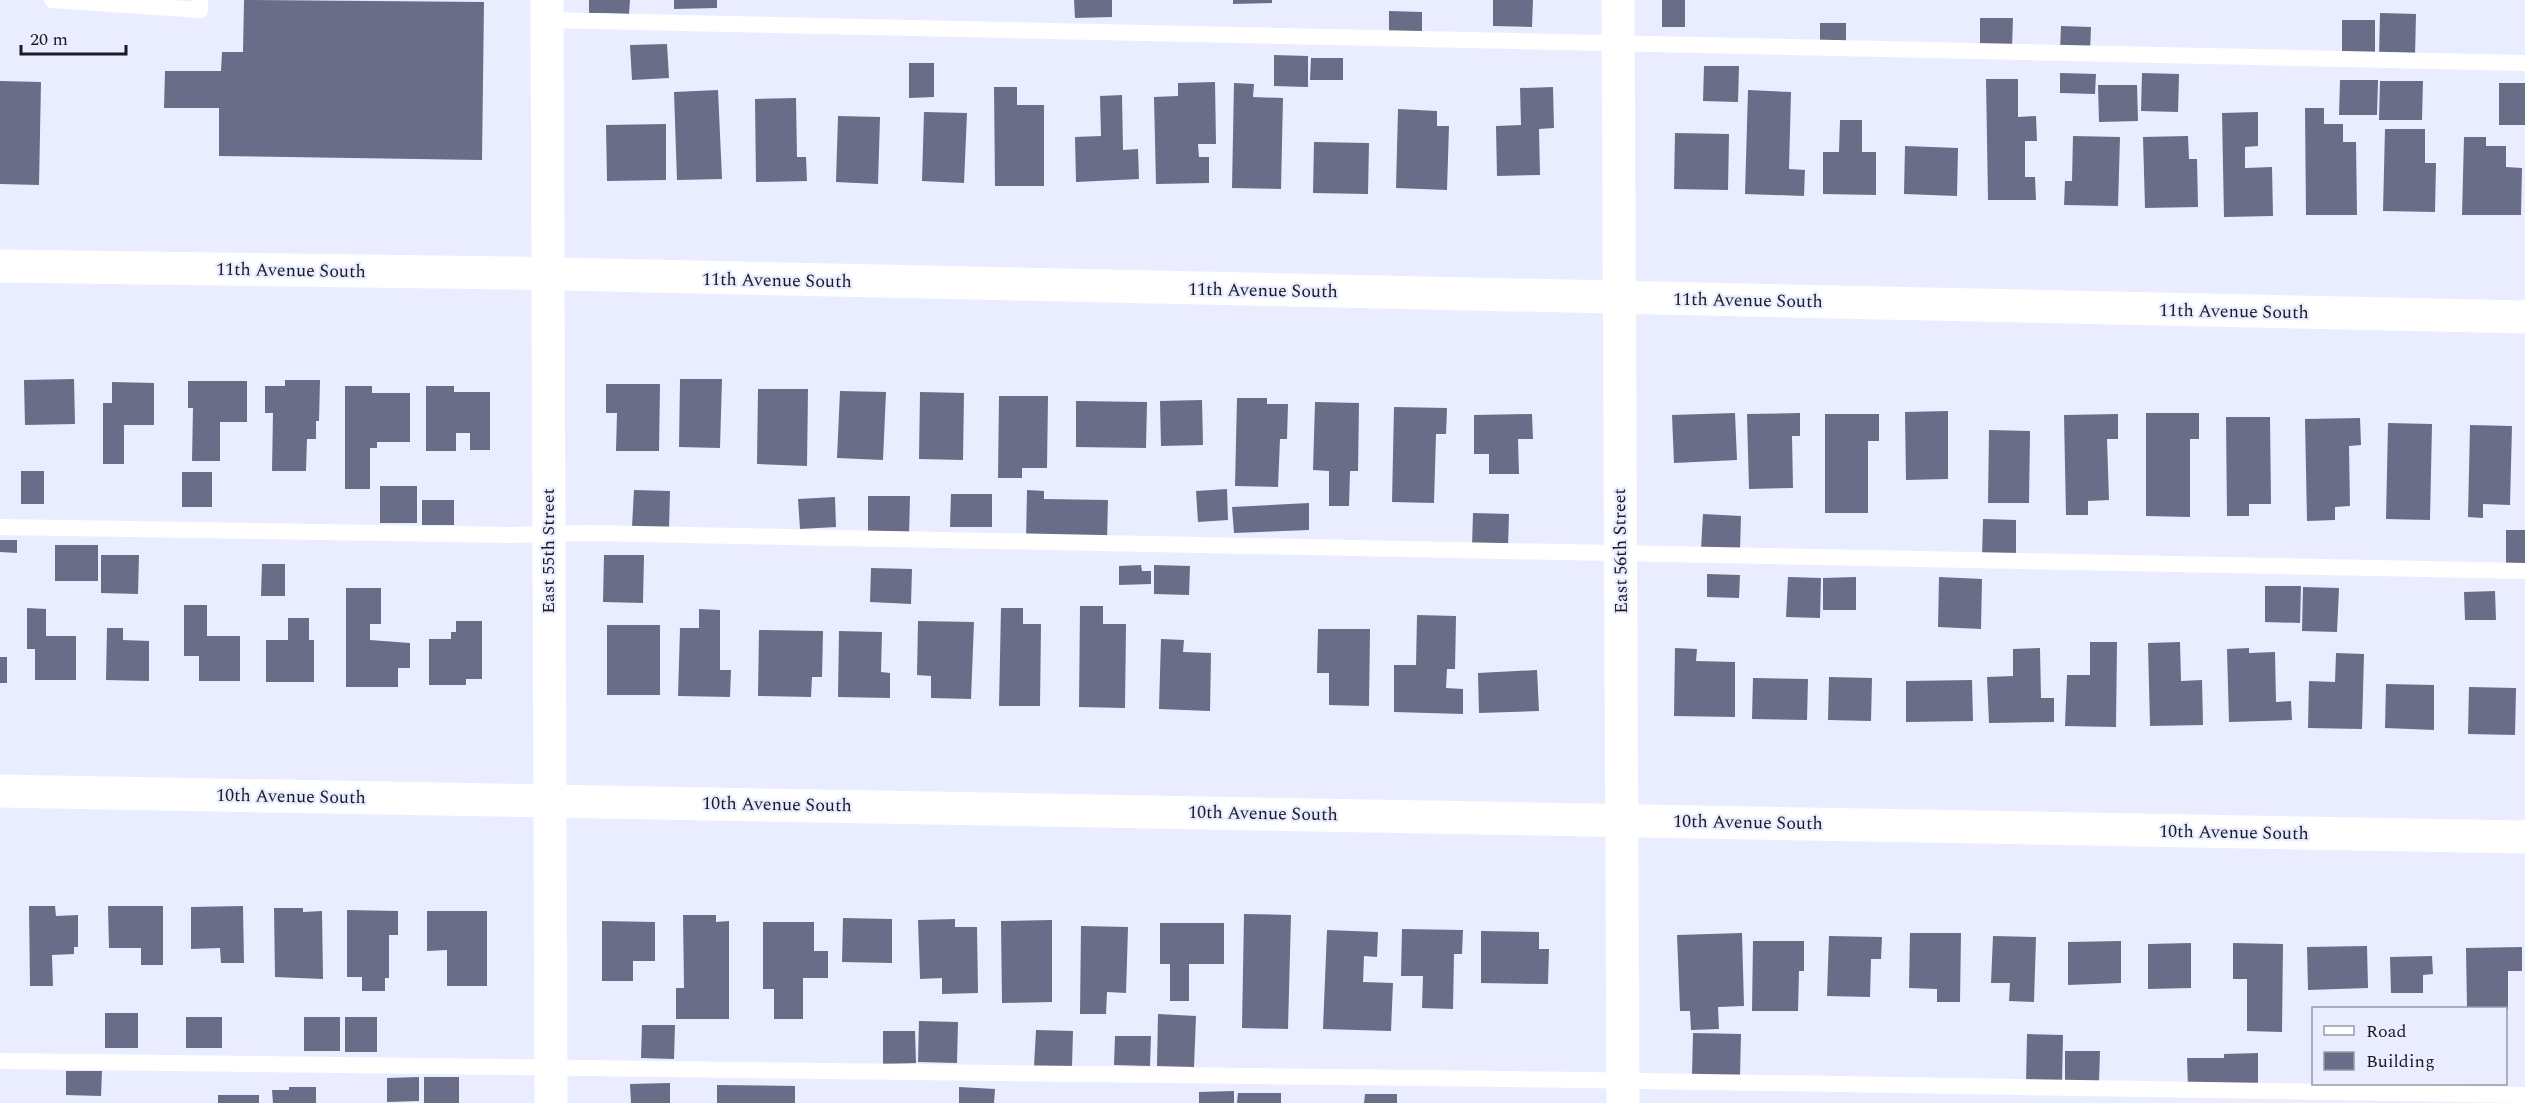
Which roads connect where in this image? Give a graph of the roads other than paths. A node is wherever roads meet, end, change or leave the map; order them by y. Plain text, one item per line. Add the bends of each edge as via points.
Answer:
1 (52, 0) edge
2 (200, 0) edge
3 (1618, 0) edge
4 (547, 10) edge
5 (1617, 43) junction
6 (2525, 63) edge
7 (0, 266) edge
8 (550, 274) junction
9 (1617, 297) junction
10 (2525, 317) edge
11 (0, 526) edge
12 (548, 536) junction
13 (1620, 555) junction
14 (2525, 571) edge
15 (0, 791) edge
16 (550, 800) junction
17 (1623, 821) junction
18 (2525, 837) edge
19 (0, 1061) edge
20 (551, 1069) junction
21 (1623, 1092) edge
22 (2525, 1095) edge
23 (552, 1103) edge

1 - 2 lane via 200,10
3 - 5 street, East 56th Street
4 - 5 lane
4 - 8 street, East 55th Street
5 - 6 lane
5 - 9 street, East 56th Street
7 - 8 street, 11th Avenue South
8 - 9 street, 11th Avenue South
8 - 12 street, East 55th Street
9 - 10 street, 11th Avenue South
9 - 13 street, East 56th Street
11 - 12 lane
12 - 13 lane via 590,533
12 - 16 street, East 55th Street
13 - 14 lane
13 - 17 street, East 56th Street
15 - 16 street, 10th Avenue South
16 - 17 street, 10th Avenue South
16 - 20 street, East 55th Street
17 - 18 street, 10th Avenue South
17 - 21 street, East 56th Street
19 - 20 lane
20 - 21 lane
20 - 23 street, East 55th Street
21 - 22 lane

